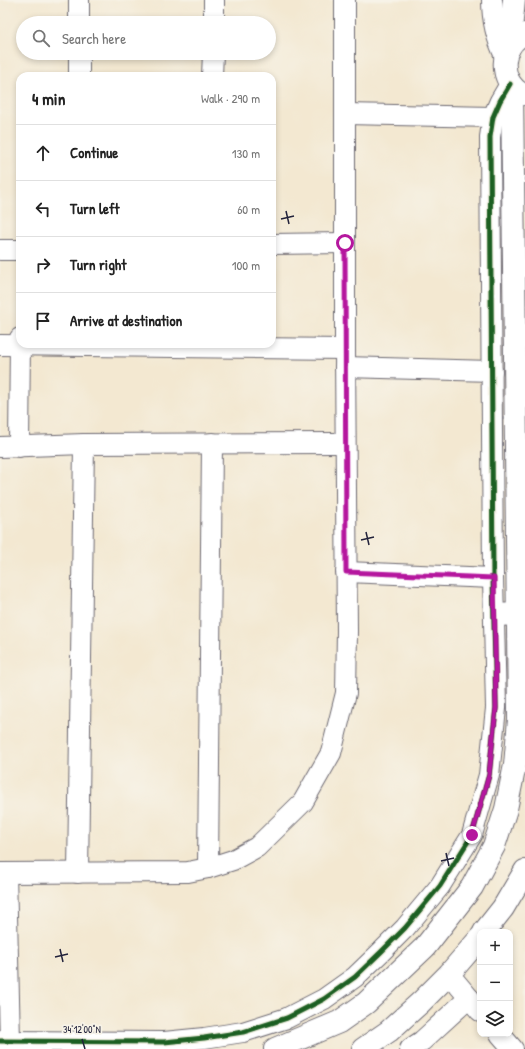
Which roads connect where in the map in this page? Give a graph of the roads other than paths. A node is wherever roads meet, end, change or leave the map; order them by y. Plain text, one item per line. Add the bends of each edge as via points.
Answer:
1 (79, 0) edge
2 (214, 0) edge
3 (345, 0) edge
4 (492, 0) edge
5 (514, 0) edge
6 (79, 16) edge
7 (214, 16) edge
8 (525, 34) edge
9 (507, 52) junction
10 (79, 60) edge
11 (213, 60) edge
12 (79, 72) edge
13 (212, 72) edge
14 (516, 88) edge
15 (345, 114) junction
16 (493, 117) junction
17 (345, 243) junction
18 (276, 244) edge
19 (0, 250) edge
20 (16, 250) edge
21 (16, 343) edge
22 (0, 345) edge
23 (19, 348) edge
24 (140, 348) edge
25 (345, 358) junction
26 (492, 370) junction
27 (212, 443) junction
28 (346, 443) junction
29 (84, 444) junction
30 (9, 447) edge
31 (346, 572) junction
32 (494, 578) junction
33 (518, 614) junction
34 (495, 615) junction
35 (208, 868) junction
36 (525, 871) edge
37 (78, 872) junction
38 (3, 873) edge
39 (486, 929) edge
40 (477, 941) edge
41 (449, 974) junction
42 (475, 1004) edge
43 (503, 1037) edge
44 (5, 1041) edge
45 (275, 1049) edge
46 (363, 1049) edge
47 (410, 1049) edge
48 (513, 1049) edge

1 - 6 street
2 - 7 street
3 - 15 street
4 - 9 street via 495,32
5 - 9 main road
8 - 9 main road via 514,41
9 - 14 main road via 504,66 506,75
10 - 12 street
11 - 13 street
14 - 16 street via 500,101
14 - 33 main road
15 - 16 street
15 - 17 street
16 - 26 street via 490,137
17 - 18 street
17 - 25 street
19 - 20 street
21 - 22 street
23 - 30 street
24 - 25 street
25 - 26 street
25 - 28 street
26 - 32 street
27 - 28 street
27 - 29 street
27 - 35 street
28 - 31 street
29 - 30 street
29 - 37 street
31 - 32 street
31 - 35 street via 346,693 331,753 303,802 257,847 233,860
32 - 34 street
33 - 34 main road
33 - 45 main road via 519,719 515,765 506,809 494,846 472,887 425,947 366,1003 340,1022
34 - 44 street via 496,708 489,775 472,835 435,892 405,928 355,977 324,999 288,1018 243,1032 164,1042
35 - 37 street via 188,872
36 - 39 main road via 503,908
37 - 38 street
38 - 44 street
40 - 41 main road
41 - 42 street
41 - 46 main road via 389,1031
42 - 47 street
43 - 48 street

